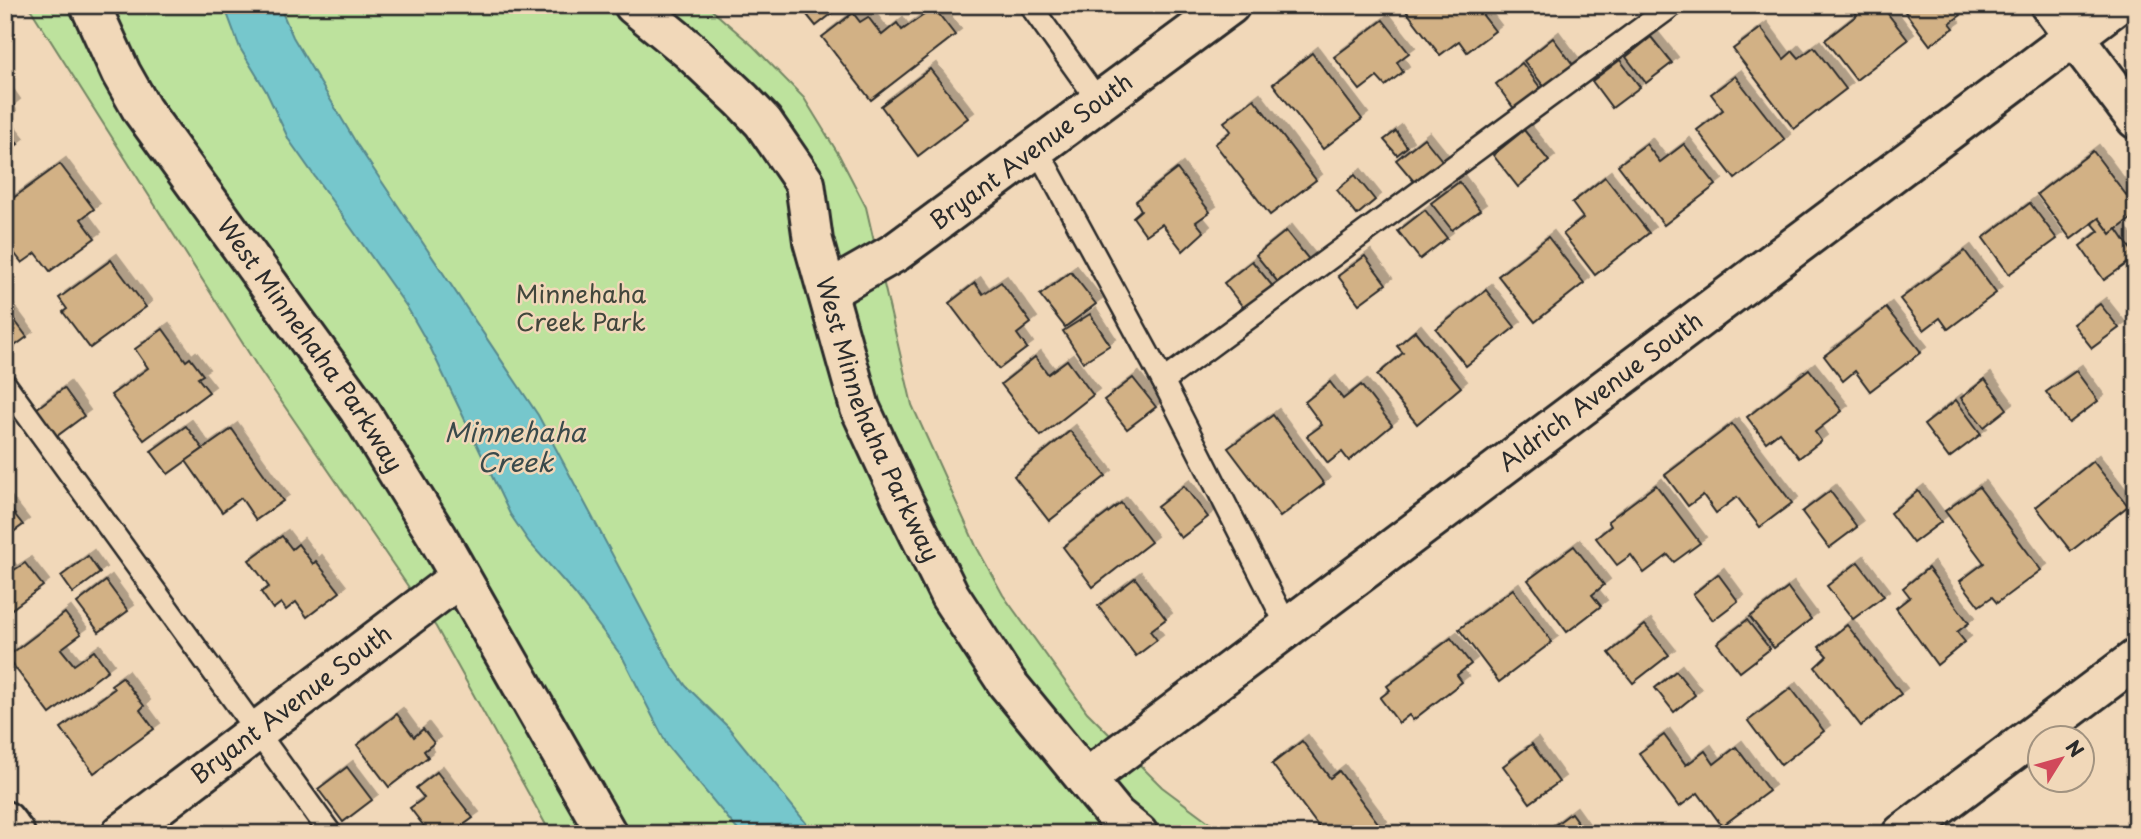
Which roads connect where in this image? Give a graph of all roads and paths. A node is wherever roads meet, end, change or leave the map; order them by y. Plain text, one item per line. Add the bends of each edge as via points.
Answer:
1 (90, 5) edge
2 (635, 5) edge
3 (1030, 5) edge
4 (1230, 5) edge
5 (1673, 5) edge
6 (2050, 5) edge
7 (2116, 5) edge
8 (2074, 37) junction
9 (1100, 103) junction
10 (2136, 119) edge
11 (1037, 149) junction
12 (828, 291) junction
13 (1163, 381) junction
14 (5, 384) edge
15 (460, 577) junction
16 (1287, 626) junction
17 (2136, 659) edge
18 (257, 728) junction
19 (1086, 779) junction
20 (5, 821) edge
21 (15, 834) edge
22 (121, 834) edge
23 (331, 834) edge
24 (607, 834) edge
25 (1139, 834) edge
26 (1902, 834) edge

1 - 15 street, West Minnehaha Parkway via 142,110 358,408
2 - 12 street, West Minnehaha Parkway via 743,100 785,152 805,183 813,241
3 - 9 lane
4 - 9 street, Bryant Avenue South
5 - 13 lane
6 - 8 street
7 - 8 street, Aldrich Avenue South
8 - 10 street
8 - 16 street, Aldrich Avenue South
9 - 11 street, Bryant Avenue South
11 - 12 street, Bryant Avenue South via 876,266
11 - 13 lane
12 - 19 street, West Minnehaha Parkway via 860,408 950,596 1007,683
13 - 16 lane
14 - 18 lane
15 - 18 street, Bryant Avenue South
15 - 24 street, West Minnehaha Parkway
16 - 19 street, Aldrich Avenue South
17 - 26 street
18 - 22 street, Bryant Avenue South
18 - 23 lane
19 - 25 street, West Minnehaha Parkway via 1116,816
20 - 21 street

